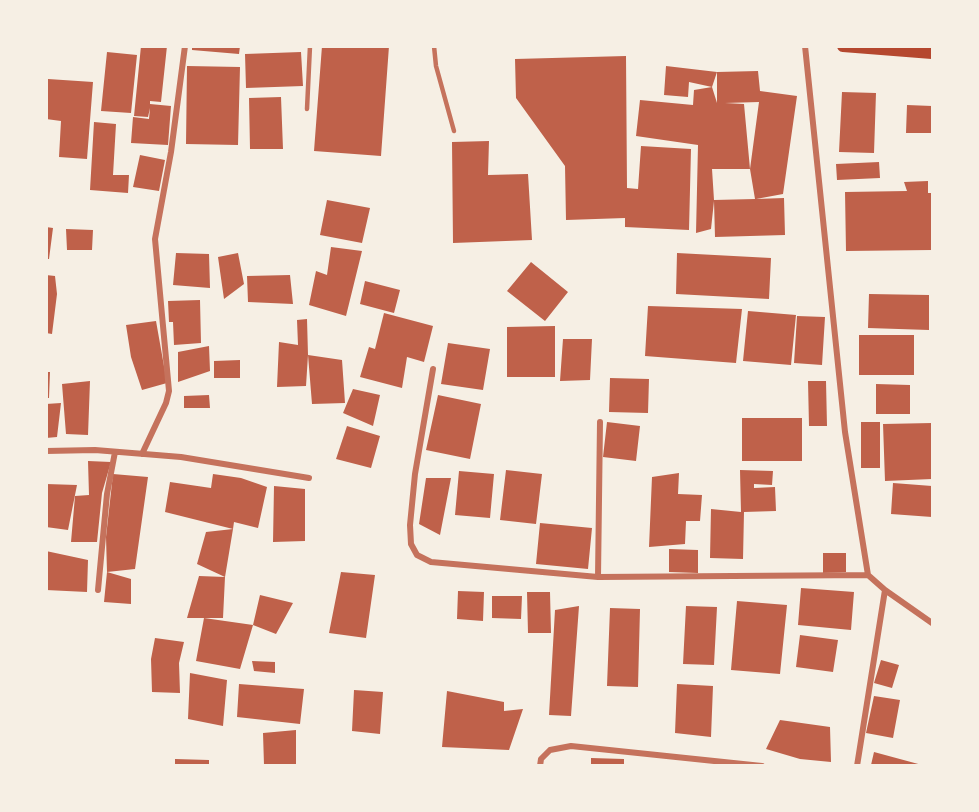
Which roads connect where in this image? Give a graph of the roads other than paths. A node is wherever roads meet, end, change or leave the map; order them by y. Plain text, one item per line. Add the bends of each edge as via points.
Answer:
1 (185, 46) edge
2 (310, 46) edge
3 (434, 46) edge
4 (805, 46) edge
5 (843, 46) edge
6 (933, 53) edge
7 (307, 109) dead end
8 (454, 131) dead end
9 (433, 369) dead end
10 (600, 422) dead end
11 (46, 451) edge
12 (115, 452) junction
13 (142, 454) junction
14 (309, 478) dead end
15 (868, 575) junction
16 (598, 577) junction
17 (98, 590) dead end
18 (885, 590) junction
19 (933, 622) edge
20 (540, 765) edge
21 (762, 765) edge
22 (857, 765) edge

1 - 13 street via 155,239 169,391
2 - 7 lane
3 - 8 lane
4 - 15 street via 845,432
5 - 6 main road
9 - 16 street via 410,525 411,544 417,555 431,562
10 - 16 street
11 - 12 street
12 - 13 street
12 - 17 street
13 - 14 street
15 - 16 street
15 - 18 street
18 - 19 street
18 - 22 street
20 - 21 street via 550,750 571,746

